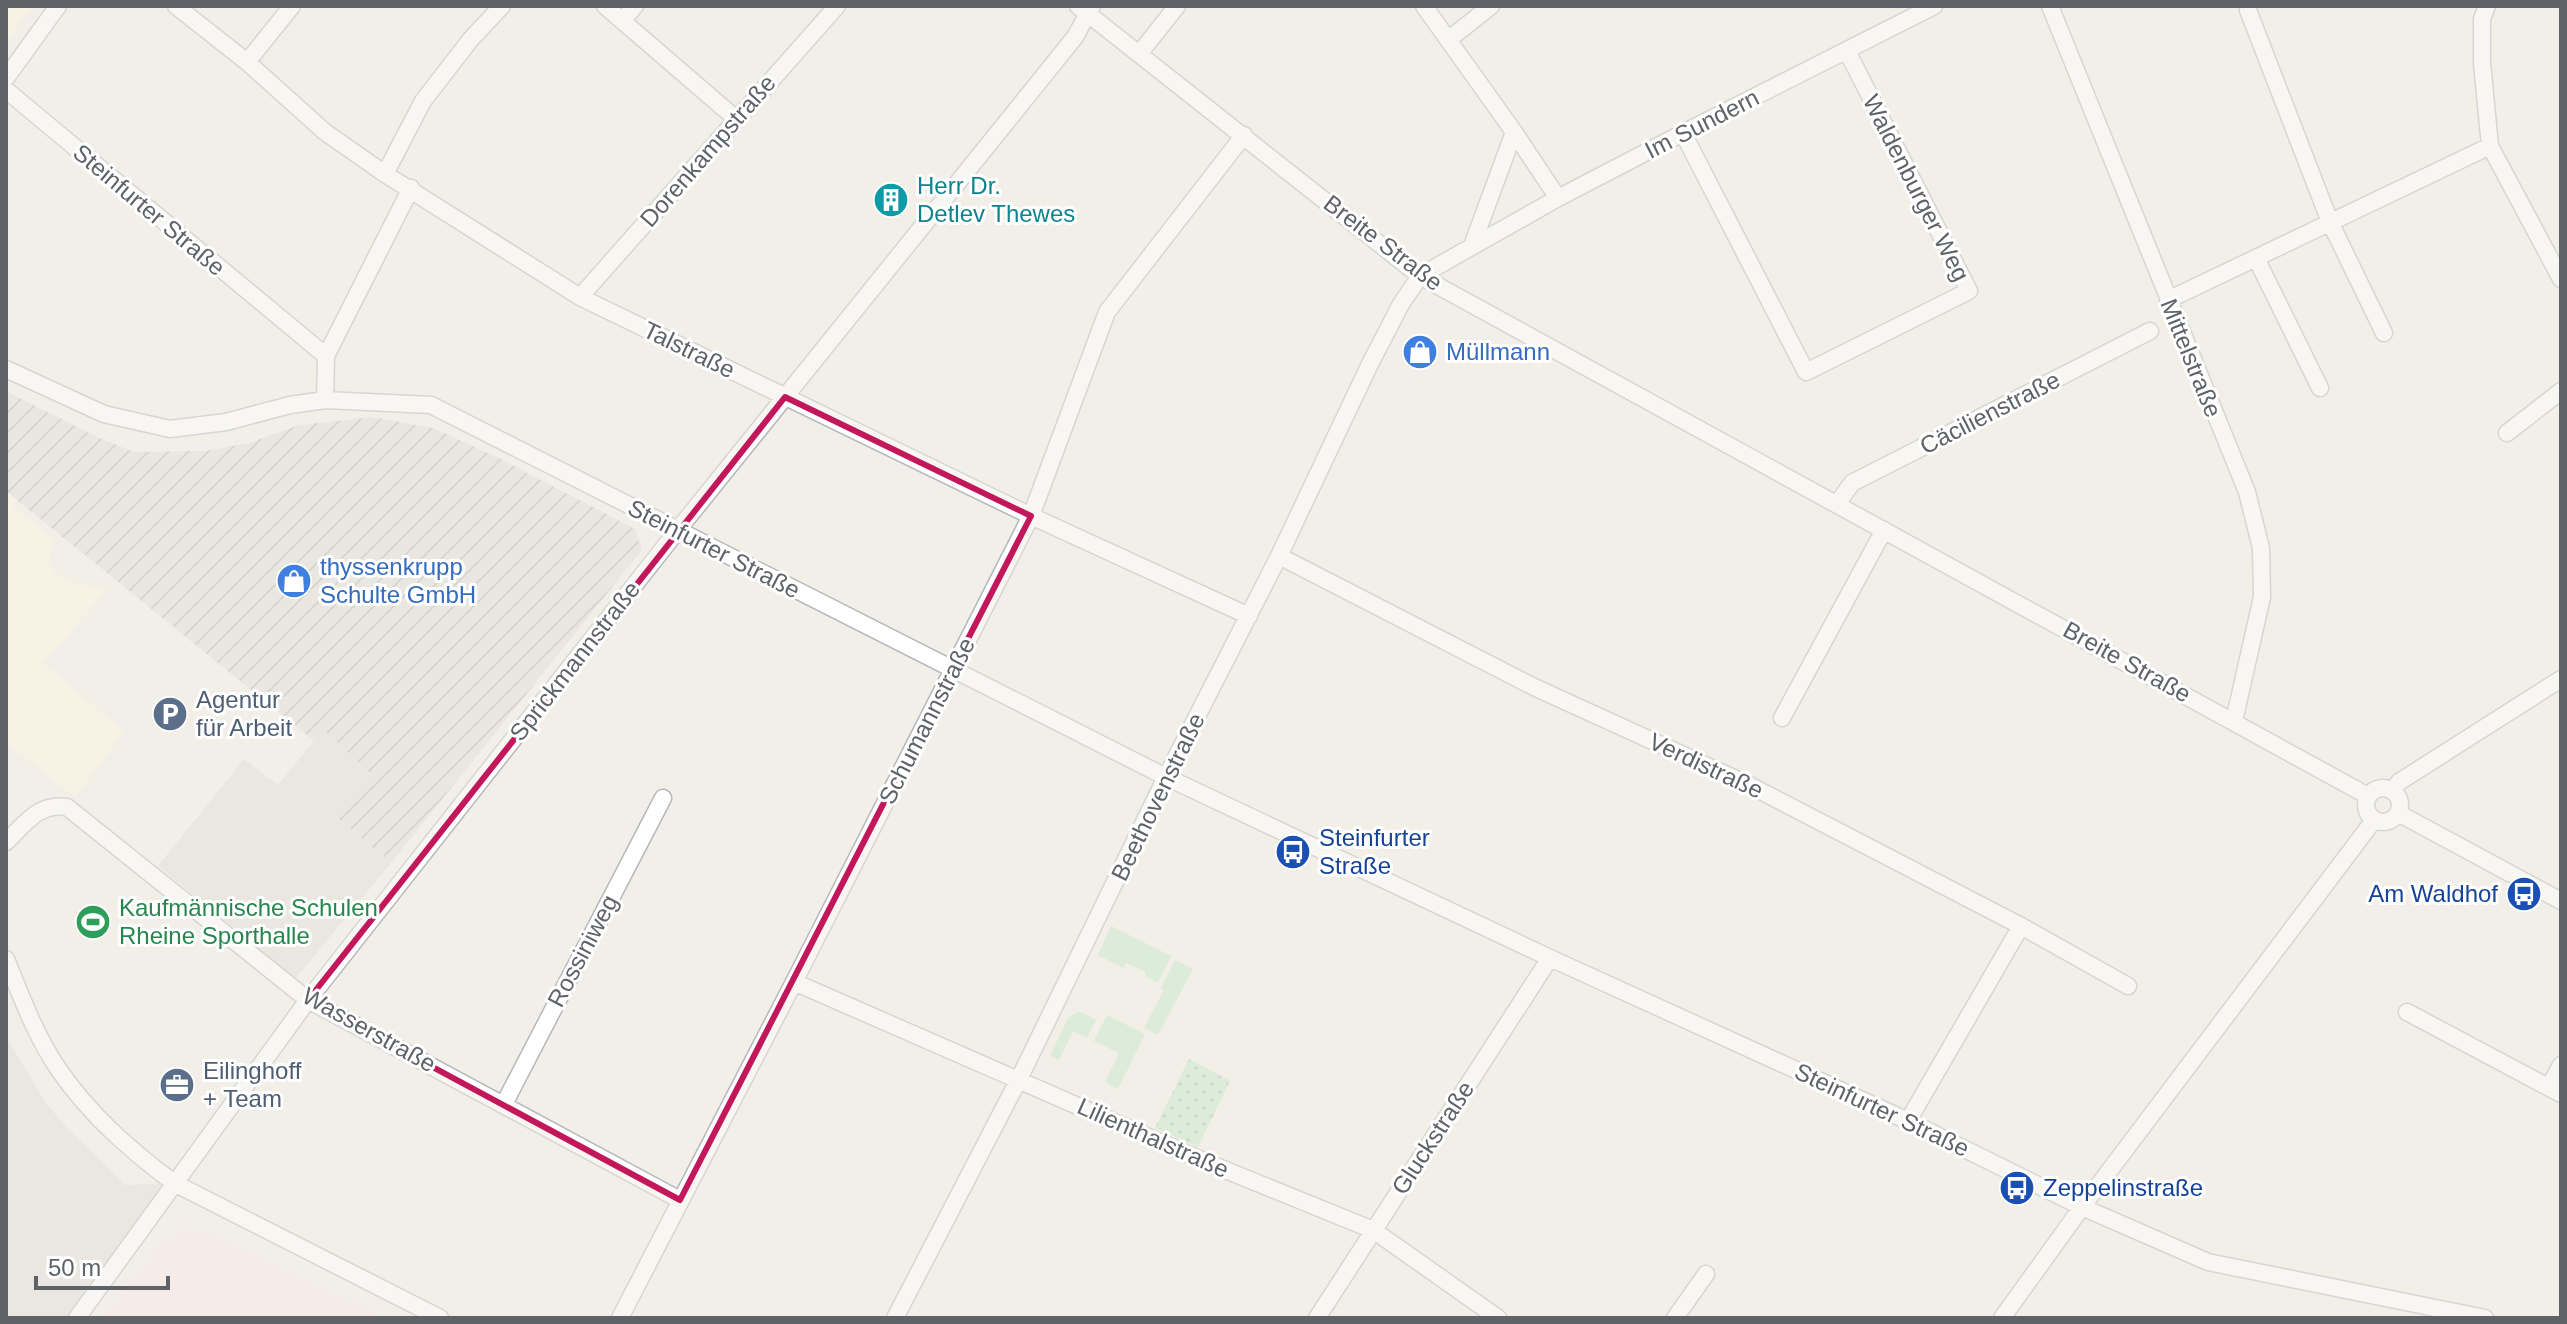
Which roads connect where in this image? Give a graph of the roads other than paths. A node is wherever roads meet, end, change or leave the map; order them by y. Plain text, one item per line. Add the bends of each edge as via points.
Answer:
1 (58, 6) edge
2 (176, 6) edge
3 (292, 6) edge
4 (502, 6) edge
5 (605, 6) edge
6 (635, 6) edge
7 (837, 6) edge
8 (1177, 6) edge
9 (1424, 6) edge
10 (1491, 6) edge
11 (1934, 6) edge
12 (2050, 6) edge
13 (2487, 6) edge
14 (1086, 9) edge
15 (2248, 10) dead end
16 (622, 21) junction
17 (1448, 40) junction
18 (1847, 51) junction
19 (1139, 54) junction
20 (247, 62) junction
21 (6, 78) edge
22 (6, 90) edge
23 (735, 118) junction
24 (1514, 132) junction
25 (1683, 133) junction
26 (1244, 135) junction
27 (2490, 146) junction
28 (385, 174) junction
29 (411, 188) junction
30 (1558, 198) junction
31 (2330, 222) junction
32 (1472, 246) junction
33 (2256, 258) junction
34 (1420, 276) junction
35 (2561, 279) edge
36 (580, 297) junction
37 (2168, 300) junction
38 (2150, 331) dead end
39 (2384, 333) dead end
40 (326, 356) junction
41 (6, 369) edge
42 (2320, 388) dead end
43 (2561, 391) edge
44 (785, 397) junction
45 (325, 400) junction
46 (2507, 433) dead end
47 (1837, 504) junction
48 (1031, 516) junction
49 (1884, 530) junction
50 (677, 531) junction
51 (1279, 556) junction
52 (1249, 616) junction
53 (953, 669) junction
54 (2561, 679) edge
55 (1782, 718) dead end
56 (2234, 721) junction
57 (1166, 777) junction
58 (2393, 791) junction
59 (2368, 796) junction
60 (663, 798) dead end
61 (2398, 813) junction
62 (2374, 820) junction
63 (6, 842) edge
64 (2561, 901) edge
65 (2021, 926) junction
66 (1550, 958) junction
67 (6, 959) edge
68 (794, 982) junction
69 (2128, 986) dead end
70 (308, 1000) junction
71 (2407, 1012) dead end
72 (2561, 1065) edge
73 (1019, 1079) junction
74 (2555, 1090) edge
75 (504, 1104) junction
76 (1908, 1121) junction
77 (174, 1183) junction
78 (680, 1200) junction
79 (2082, 1207) junction
80 (1373, 1230) junction
81 (1706, 1274) dead end
82 (2440, 1314) edge
83 (77, 1318) edge
84 (440, 1318) edge
85 (620, 1318) edge
86 (895, 1318) edge
87 (1317, 1318) edge
88 (1498, 1318) edge
89 (1675, 1318) edge
90 (2002, 1318) edge
91 (2485, 1318) edge

1 - 21 street
2 - 20 street, Talstraße
3 - 20 street
4 - 28 street via 423,101
5 - 16 street
6 - 16 street
7 - 23 street, Dorenkampstraße
8 - 19 street
9 - 17 street
10 - 17 street
11 - 18 street, Im Sundern
12 - 37 street, Mittelstraße
13 - 27 street via 2482,63
14 - 19 street, Breite Straße
14 - 44 street, Sprickmannstraße via 1075,37
15 - 31 street
16 - 23 street
17 - 24 street
18 - 25 street, Im Sundern
18 - 25 street, Waldenburger Weg via 1969,291 1806,372
19 - 26 street, Breite Straße
20 - 28 street, Talstraße via 325,132
22 - 40 street, Steinfurter Straße
23 - 36 street, Dorenkampstraße
24 - 30 street
24 - 32 street
25 - 30 street, Im Sundern
26 - 34 street, Breite Straße
26 - 48 street, Schumannstraße via 1107,312
27 - 31 street
27 - 35 street
28 - 29 street, Talstraße
29 - 36 street, Talstraße
29 - 40 street
30 - 32 street, Im Sundern
31 - 33 street
31 - 39 street
32 - 34 street, Im Sundern
33 - 37 street
33 - 42 street
34 - 47 street, Breite Straße
34 - 51 street, Beethovenstraße via 1369,366
36 - 44 street, Talstraße
37 - 56 street, Mittelstraße via 2247,492 2261,548 2262,597
38 - 47 street, Cäcilienstraße via 1852,483
40 - 45 street
41 - 45 street, Steinfurter Straße via 104,414 170,429
43 - 46 street
44 - 48 street, Talstraße
44 - 50 street, Sprickmannstraße
45 - 50 street, Steinfurter Straße via 431,405
47 - 49 street, Breite Straße
48 - 52 street, Talstraße
48 - 53 street, Schumannstraße
49 - 55 street
49 - 56 street, Breite Straße
50 - 53 street, Steinfurter Straße
50 - 70 street, Sprickmannstraße
51 - 52 street, Beethovenstraße
51 - 65 street, Verdistraße via 1534,687 1749,785
52 - 57 street, Beethovenstraße
53 - 57 street, Steinfurter Straße
53 - 68 street, Schumannstraße
54 - 58 street via 2399,782
56 - 59 street, Breite Straße
57 - 66 street, Steinfurter Straße
57 - 73 street, Beethovenstraße
58 - 59 street via 2380,788
58 - 61 street via 2400,801
59 - 62 street via 2366,809
60 - 75 street, Rossiniweg
61 - 62 street via 2387,822
61 - 64 street
62 - 79 street
63 - 70 street, Wasserstraße via 50,805 67,807
65 - 69 street, Verdistraße
65 - 76 street
66 - 76 street, Steinfurter Straße
66 - 80 street, Gluckstraße
67 - 77 street via 45,1045 80,1098 136,1155
68 - 73 street, Lilienthalstraße
68 - 78 street, Schumannstraße
70 - 75 street, Wasserstraße
70 - 77 street, Sprickmannstraße
71 - 74 street
72 - 74 street
73 - 80 street, Lilienthalstraße
73 - 86 street, Beethovenstraße
75 - 78 street, Wasserstraße
76 - 79 street, Steinfurter Straße
77 - 83 street, Sprickmannstraße
77 - 84 street
78 - 85 street, Schumannstraße
79 - 82 street, Steinfurter Straße via 2208,1262
79 - 90 street
80 - 87 street, Gluckstraße
80 - 88 street, Lilienthalstraße
81 - 89 street
82 - 91 street, Steinfurter Straße

